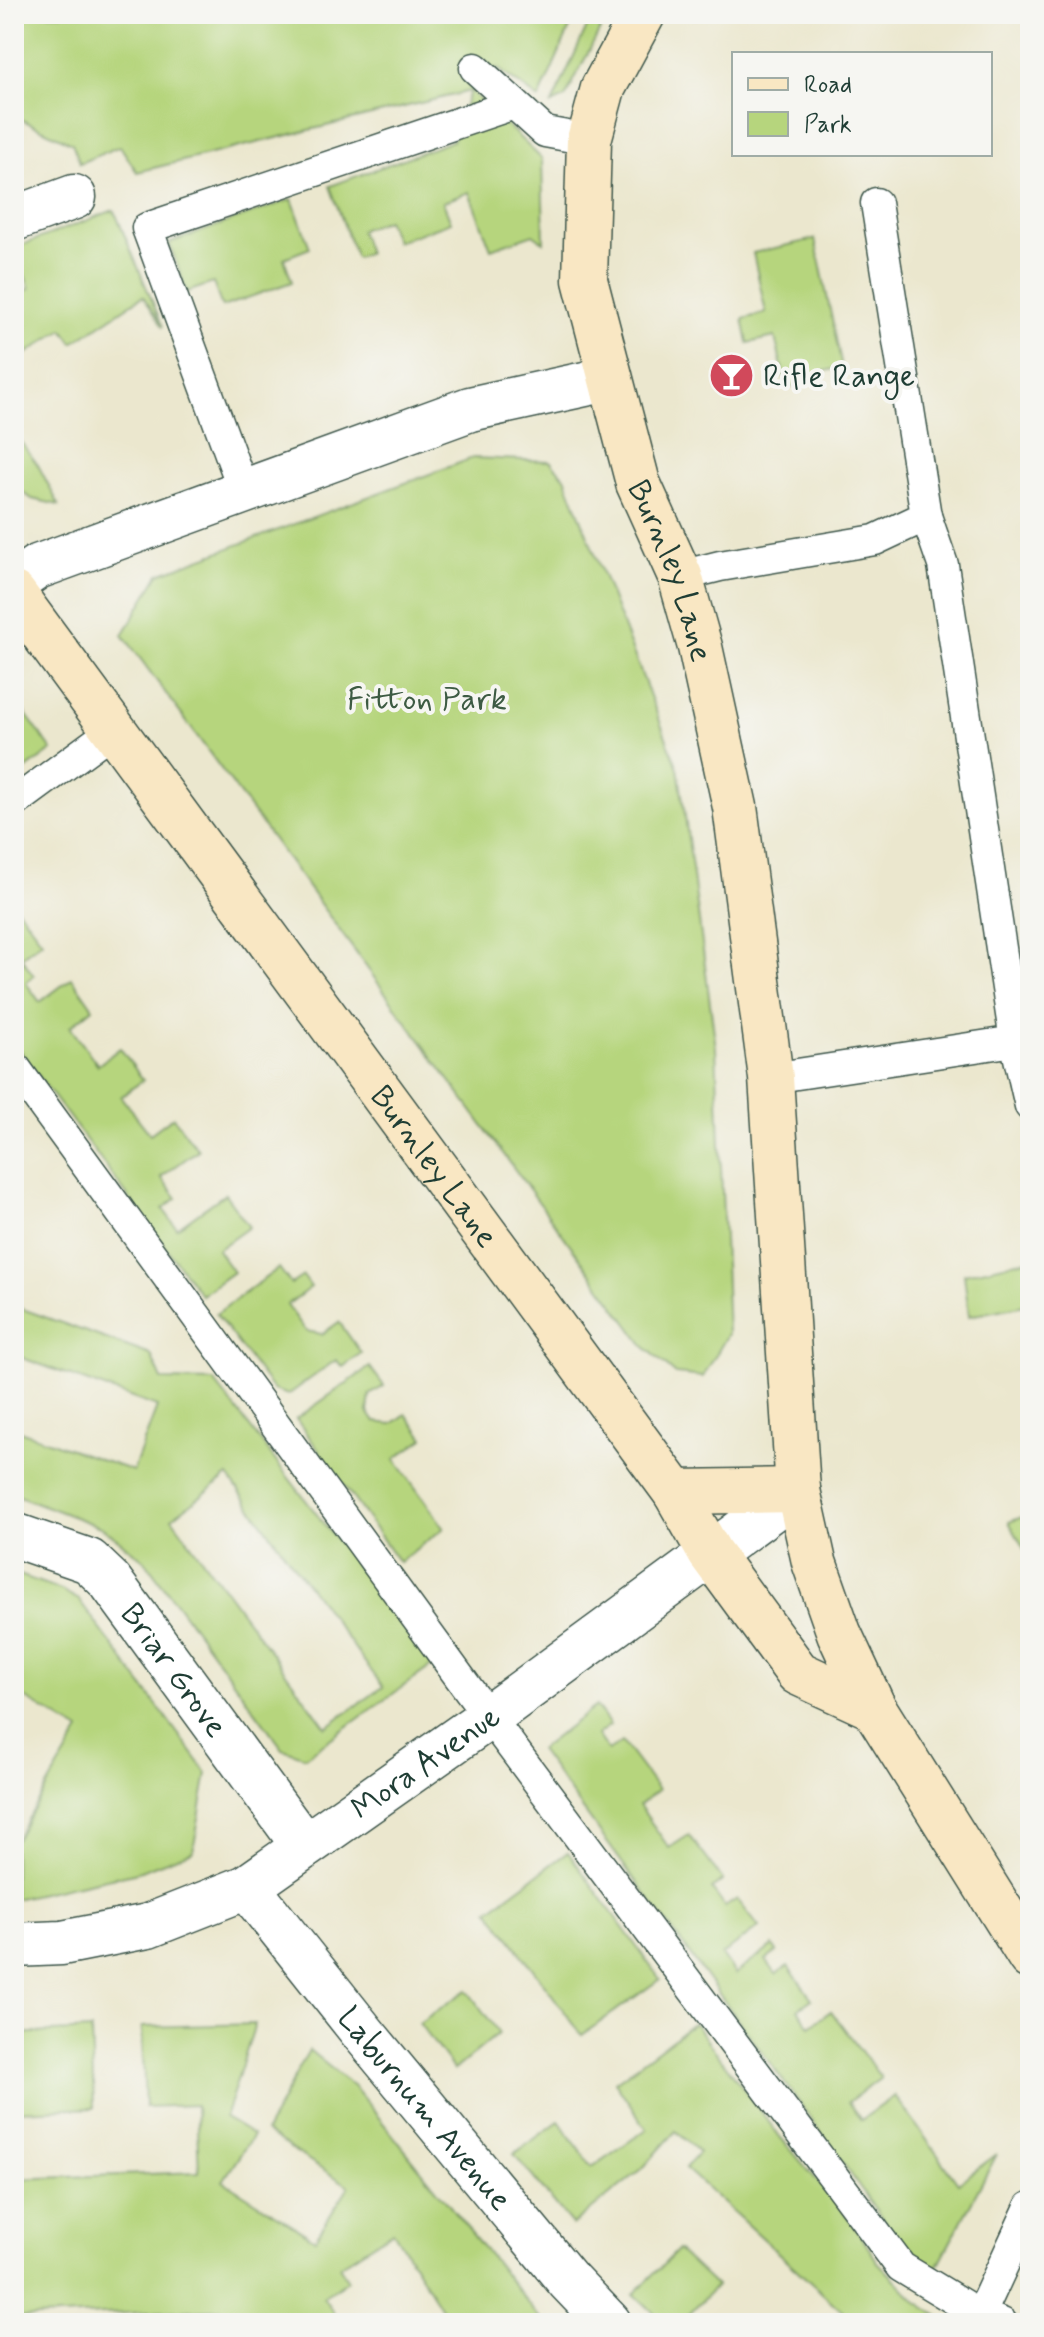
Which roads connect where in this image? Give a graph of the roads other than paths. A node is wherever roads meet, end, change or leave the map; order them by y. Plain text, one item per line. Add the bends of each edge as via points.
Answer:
1 (643, 14) edge
2 (475, 68) dead end
3 (514, 104) junction
4 (589, 140) junction
5 (74, 197) dead end
6 (876, 203) dead end
7 (14, 219) edge
8 (608, 379) junction
9 (243, 489) junction
10 (926, 516) junction
11 (680, 576) junction
12 (14, 583) edge
13 (14, 594) edge
14 (113, 730) junction
15 (14, 803) edge
16 (1015, 1041) junction
17 (14, 1066) edge
18 (771, 1078) junction
19 (1030, 1106) edge
20 (798, 1490) junction
21 (675, 1492) junction
22 (14, 1535) edge
23 (710, 1553) junction
24 (874, 1708) junction
25 (490, 1716) junction
26 (304, 1846) junction
27 (247, 1887) junction
28 (14, 1945) edge
29 (1030, 1957) edge
30 (1030, 2207) edge
31 (991, 2319) edge
32 (609, 2323) edge

1 - 4 street, Burnley Lane via 603,88
2 - 3 lane
3 - 4 lane via 545,132
3 - 9 lane via 147,228
4 - 8 street, Burnley Lane via 585,280
5 - 7 street
6 - 10 lane
8 - 9 street via 470,409
8 - 11 street, Burnley Lane via 638,483
9 - 12 street via 37,567
10 - 11 lane via 875,540
10 - 16 lane via 943,565
11 - 18 street, Burnley Lane via 735,807
13 - 14 street, Burnley Lane
14 - 15 lane
14 - 21 street, Burnley Lane
16 - 18 lane
16 - 19 lane
17 - 25 lane
18 - 20 street, Burnley Lane
20 - 21 street
20 - 23 street, Mora Avenue
20 - 24 street, Burnley Lane via 819,1576
21 - 23 street, Burnley Lane
22 - 26 street, Briar Grove via 89,1561 110,1581
23 - 24 street, Burnley Lane via 798,1673
23 - 25 street, Mora Avenue
24 - 29 street, Burnley Lane
25 - 26 street, Mora Avenue
25 - 31 lane via 901,2267
26 - 27 street, Mora Avenue
27 - 28 street, Mora Avenue via 148,1926 62,1943
27 - 32 street, Laburnum Avenue via 568,2280
30 - 31 lane

